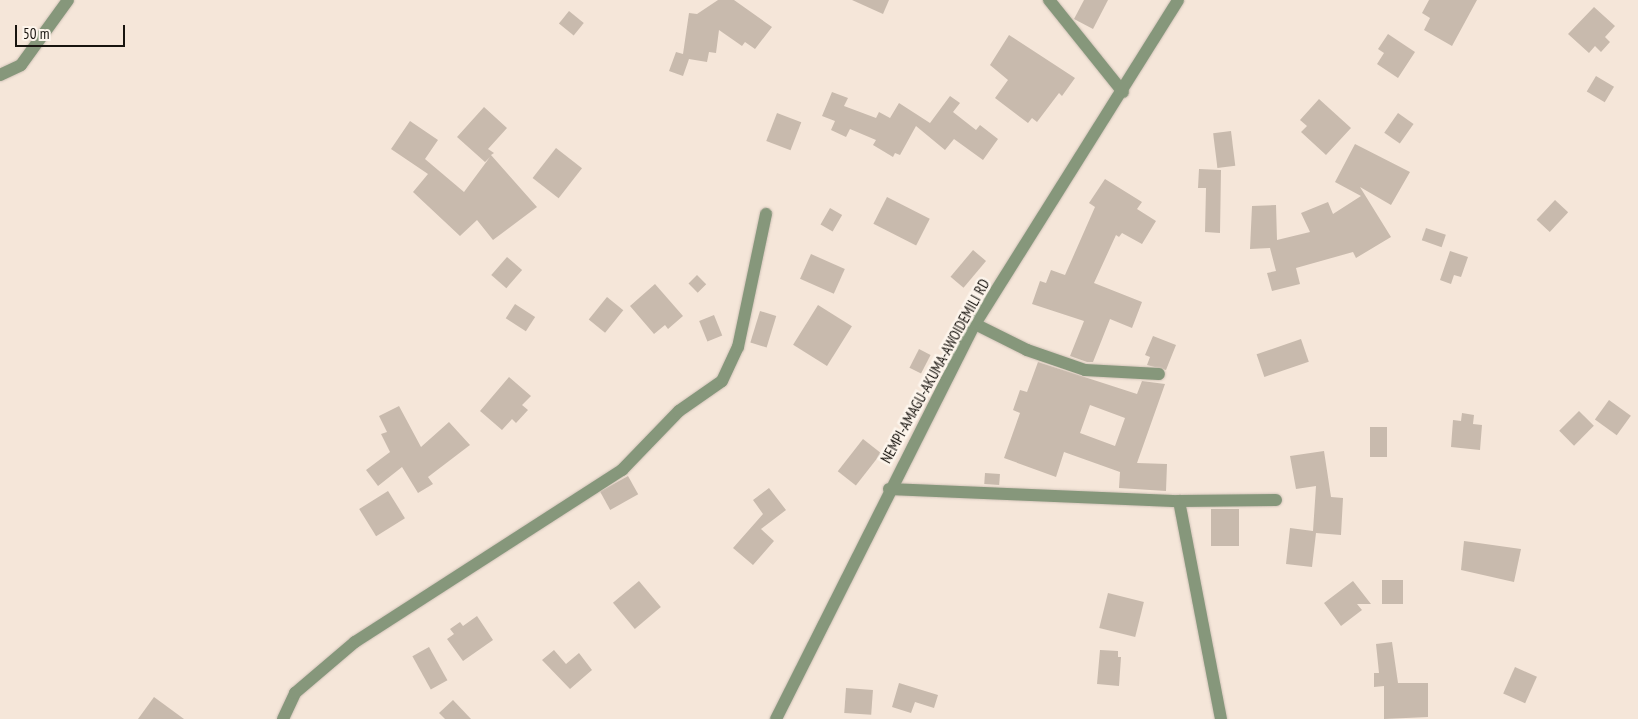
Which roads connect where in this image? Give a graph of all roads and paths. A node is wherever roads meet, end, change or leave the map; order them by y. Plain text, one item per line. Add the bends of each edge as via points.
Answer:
1 (68, 0) edge
2 (1049, 0) edge
3 (1178, 0) edge
4 (0, 75) edge
5 (1123, 92) junction
6 (766, 214) dead end
7 (975, 324) junction
8 (1159, 374) dead end
9 (889, 489) junction
10 (1276, 500) dead end
11 (1179, 501) junction
12 (283, 719) edge
13 (776, 719) edge
14 (1221, 719) edge

1 - 4 street via 21,65
2 - 5 street
3 - 5 street, NEMPI-AMAGU-AKUMA-AWOIDEMILI RD
5 - 7 street, NEMPI-AMAGU-AKUMA-AWOIDEMILI RD
6 - 12 street via 738,347 722,381 679,410 622,470 355,642 295,693
7 - 8 street via 1027,350 1085,370
7 - 9 street, NEMPI-AMAGU-AKUMA-AWOIDEMILI RD
9 - 11 street
9 - 13 street, NEMPI-AMAGU-AKUMA-AWOIDEMILI RD
10 - 11 street
11 - 14 street

